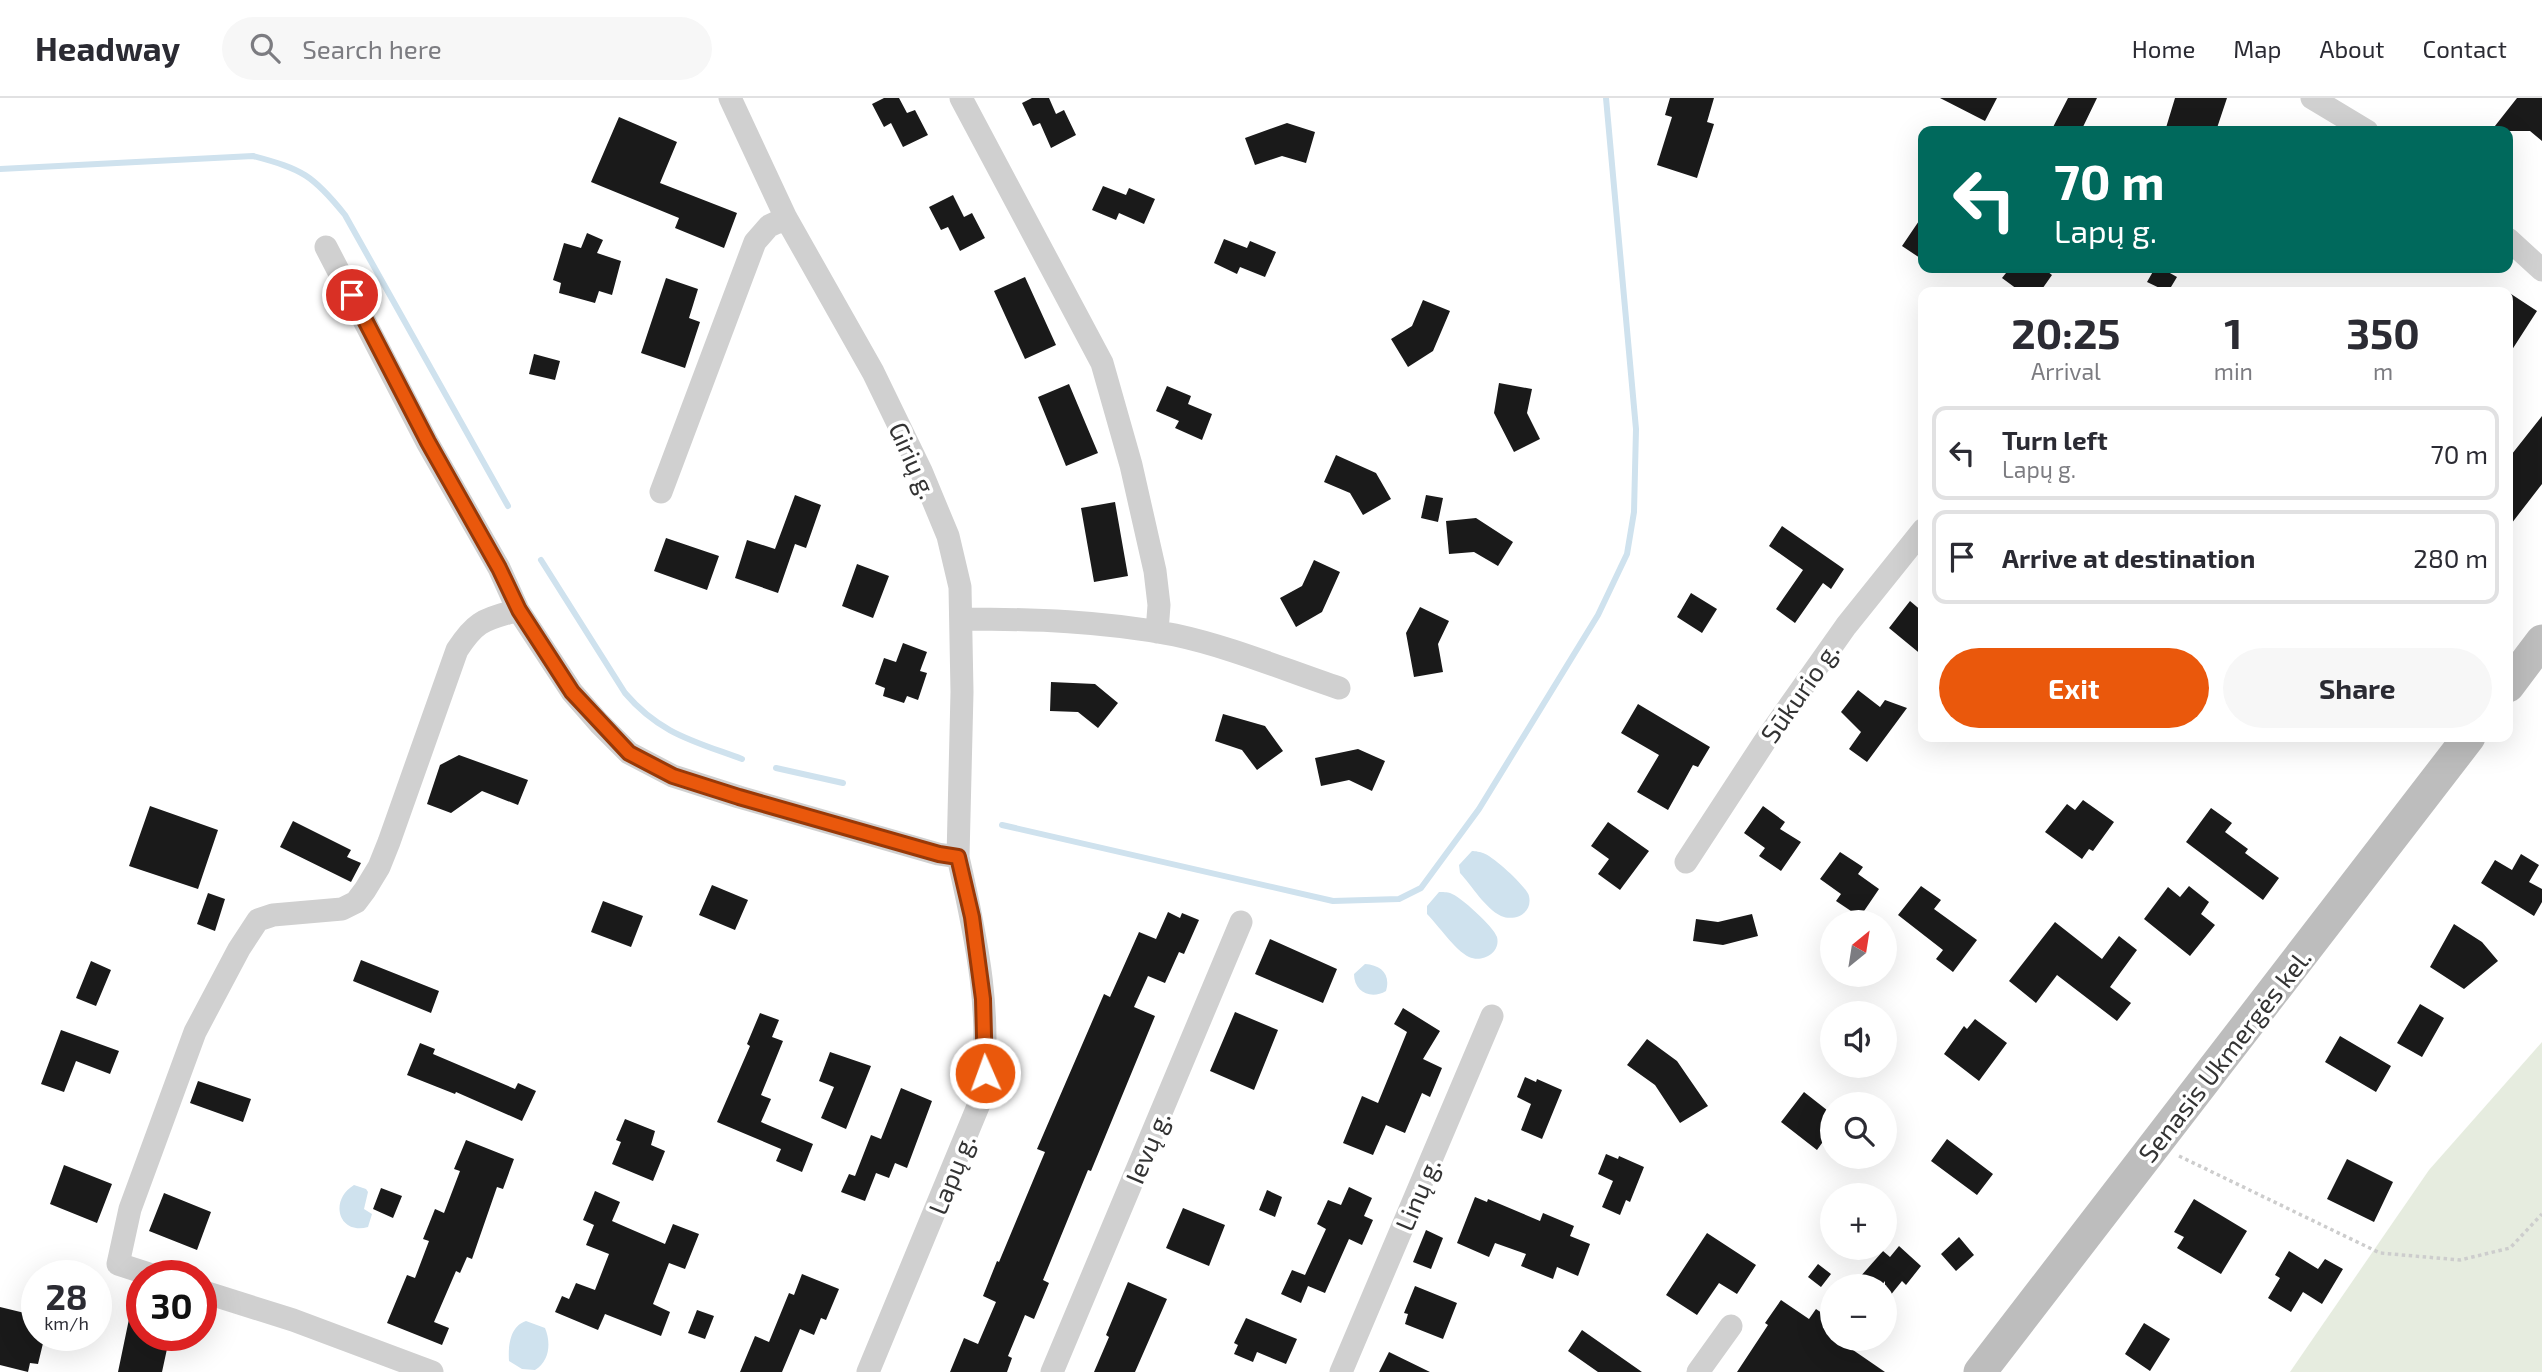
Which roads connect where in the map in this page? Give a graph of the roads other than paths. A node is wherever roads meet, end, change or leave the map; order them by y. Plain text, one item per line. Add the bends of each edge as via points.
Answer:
1 (730, 98) edge
2 (961, 98) edge
3 (2312, 98) edge
4 (2359, 126) edge
5 (786, 218) junction
6 (2513, 244) edge
7 (326, 247) dead end
8 (2542, 270) edge
9 (661, 492) dead end
10 (1918, 536) edge
11 (519, 610) junction
12 (961, 619) junction
13 (1157, 632) junction
14 (2542, 641) edge
15 (2513, 679) edge
16 (1339, 688) dead end
17 (2461, 742) edge
18 (958, 857) junction
19 (1686, 862) dead end
20 (1241, 922) dead end
21 (1492, 1016) dead end
22 (126, 1267) edge
23 (217, 1295) edge
24 (1731, 1326) dead end
25 (432, 1372) edge
26 (868, 1372) edge
27 (1052, 1372) edge
28 (1341, 1372) edge
29 (1698, 1372) edge
30 (1980, 1372) edge

1 - 5 street, Girių g.
2 - 13 street via 1102,363 1155,571
3 - 4 street
5 - 9 street via 769,226 755,242
5 - 12 street, Girių g. via 873,372 921,471 948,536 960,587
6 - 8 street
7 - 11 street
10 - 19 street, Sūkurio g. via 1846,626
11 - 18 street via 572,692 629,753 673,776 739,797
11 - 22 street via 481,621 457,650 379,867 356,902 342,909 273,915 258,920 248,932 195,1032 130,1209 118,1264
12 - 13 street via 1069,622
12 - 18 street, Girių g.
13 - 16 street via 1223,648
14 - 15 main road
17 - 30 main road, Senasis Ukmergės kel.
18 - 26 street, Lapų g. via 983,999 985,1073 974,1117
20 - 27 street, Ievų g.
21 - 28 street, Linų g.
23 - 25 street
24 - 29 street

